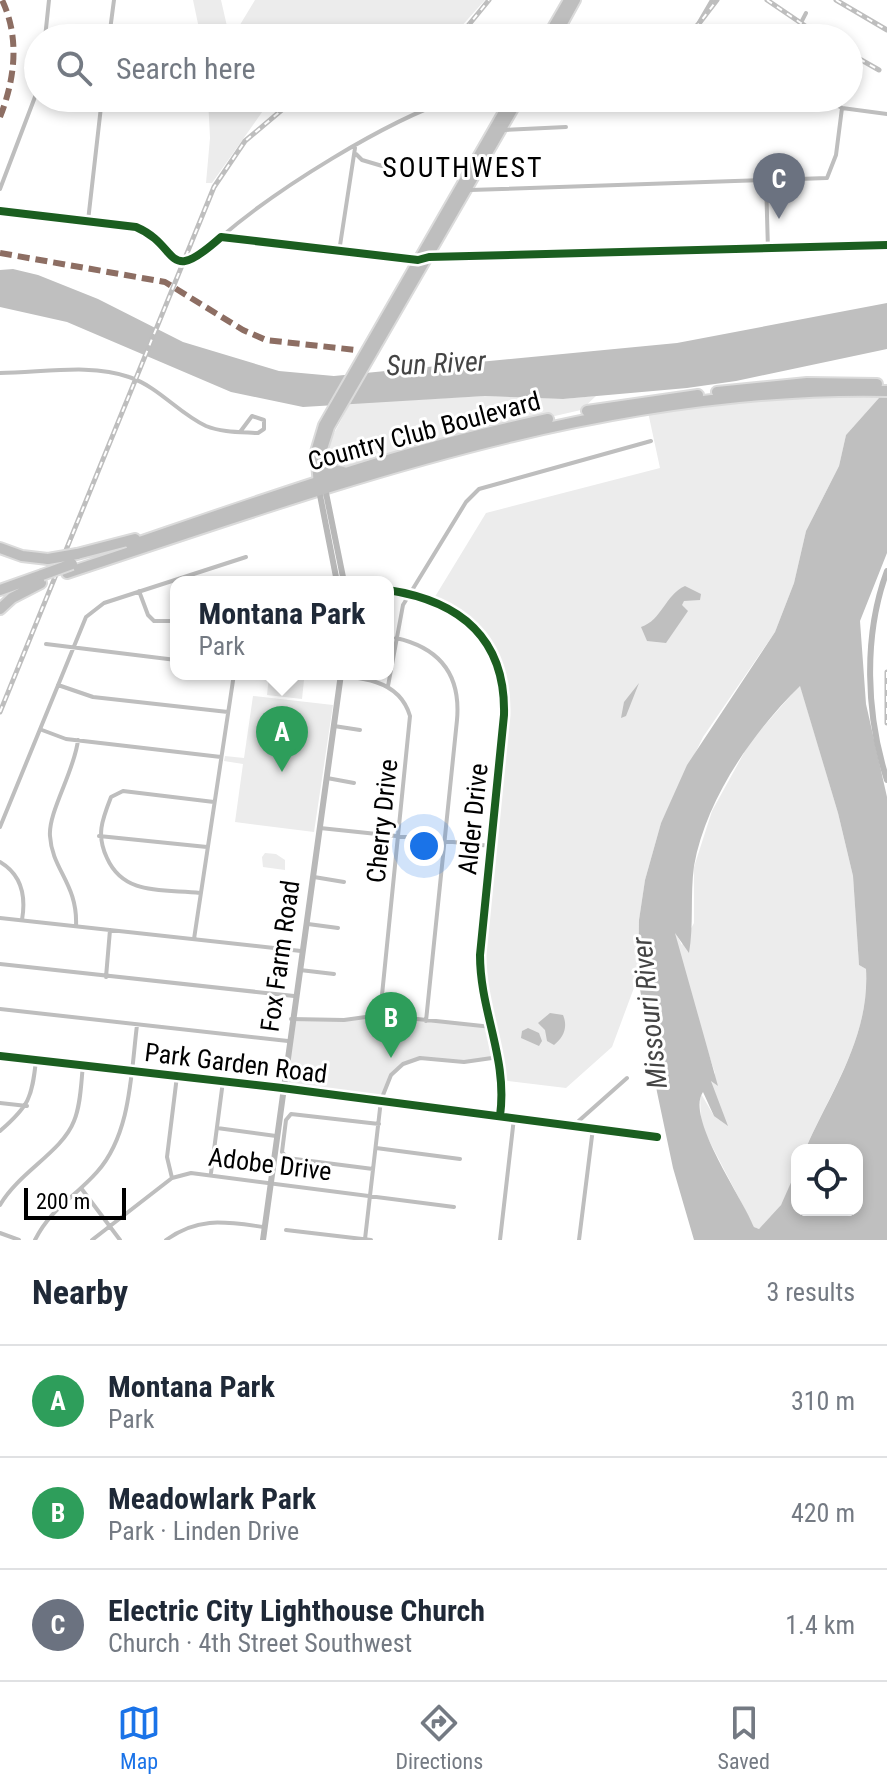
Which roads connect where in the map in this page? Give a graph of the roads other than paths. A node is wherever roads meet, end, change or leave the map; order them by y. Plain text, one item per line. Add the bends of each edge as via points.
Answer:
1 (49, 0) edge
2 (114, 0) edge
3 (568, 0) edge
4 (576, 0) edge
5 (712, 0) edge
6 (806, 13) dead end
7 (46, 24) edge
8 (111, 24) edge
9 (554, 24) edge
10 (563, 24) edge
11 (698, 24) edge
12 (800, 24) edge
13 (863, 111) edge
14 (29, 112) edge
15 (100, 112) edge
16 (420, 112) edge
17 (508, 112) edge
18 (841, 112) edge
19 (887, 114) edge
20 (566, 127) dead end
21 (498, 130) junction
22 (355, 150) junction
23 (389, 168) dead end
24 (766, 180) junction
25 (0, 189) edge
26 (463, 190) junction
27 (0, 211) edge
28 (88, 221) junction
29 (221, 237) junction
30 (887, 245) edge
31 (768, 250) junction
32 (339, 252) junction
33 (429, 257) junction
34 (418, 260) junction
35 (372, 347) junction
36 (0, 373) edge
37 (887, 384) edge
38 (873, 387) junction
39 (887, 391) edge
40 (331, 418) junction
41 (240, 432) junction
42 (651, 441) dead end
43 (322, 452) junction
44 (345, 472) junction
45 (321, 485) junction
46 (0, 548) edge
47 (246, 557) dead end
48 (72, 564) junction
49 (887, 571) edge
50 (186, 576) edge
51 (336, 576) edge
52 (343, 576) edge
53 (41, 579) junction
54 (170, 581) edge
55 (0, 590) edge
56 (139, 591) junction
57 (394, 591) edge
58 (408, 593) junction
59 (0, 597) edge
60 (0, 609) edge
61 (170, 621) edge
62 (396, 638) junction
63 (46, 644) dead end
64 (73, 647) junction
65 (394, 650) edge
66 (170, 659) edge
67 (233, 680) edge
68 (341, 680) edge
69 (363, 680) edge
70 (389, 680) edge
71 (58, 685) junction
72 (388, 686) junction
73 (228, 712) junction
74 (334, 726) junction
75 (41, 729) junction
76 (360, 730) dead end
77 (78, 740) junction
78 (221, 757) junction
79 (327, 778) junction
80 (887, 780) edge
81 (354, 783) dead end
82 (214, 802) junction
83 (0, 827) edge
84 (320, 828) junction
85 (99, 836) junction
86 (399, 837) junction
87 (445, 841) junction
88 (491, 846) junction
89 (207, 847) junction
90 (0, 862) edge
91 (312, 877) junction
92 (344, 882) dead end
93 (200, 893) junction
94 (0, 918) edge
95 (22, 920) junction
96 (305, 924) junction
97 (76, 926) junction
98 (338, 928) dead end
99 (110, 930) junction
100 (194, 939) junction
101 (301, 951) junction
102 (0, 964) edge
103 (298, 969) junction
104 (334, 974) dead end
105 (106, 977) junction
106 (294, 996) junction
107 (0, 1009) edge
108 (380, 1015) junction
109 (291, 1019) junction
110 (426, 1021) junction
111 (137, 1025) junction
112 (492, 1027) junction
113 (288, 1041) junction
114 (0, 1056) edge
115 (499, 1057) junction
116 (36, 1060) junction
117 (83, 1065) junction
118 (131, 1070) junction
119 (177, 1076) junction
120 (627, 1078) dead end
121 (223, 1081) junction
122 (282, 1088) junction
123 (381, 1100) junction
124 (0, 1103) edge
125 (27, 1106) junction
126 (500, 1116) junction
127 (514, 1118) junction
128 (379, 1124) junction
129 (573, 1126) junction
130 (217, 1128) junction
131 (593, 1128) junction
132 (0, 1131) edge
133 (276, 1136) junction
134 (657, 1137) dead end
135 (376, 1148) junction
136 (460, 1159) dead end
137 (373, 1169) junction
138 (211, 1173) junction
139 (172, 1178) junction
140 (270, 1182) junction
141 (81, 1188) junction
142 (370, 1194) junction
143 (0, 1205) edge
144 (454, 1207) dead end
145 (109, 1226) junction
146 (264, 1227) junction
147 (286, 1230) dead end
148 (0, 1233) edge
149 (19, 1240) edge
150 (35, 1240) edge
151 (92, 1240) edge
152 (120, 1240) edge
153 (166, 1240) edge
154 (263, 1240) edge
155 (368, 1240) edge
156 (500, 1240) edge
157 (579, 1240) edge

1 - 7 street
2 - 8 street
3 - 9 main road
4 - 10 main road
5 - 11 street
6 - 12 street
13 - 19 street
14 - 25 street
15 - 28 street
16 - 22 street
17 - 21 main road
18 - 24 street via 827,178
20 - 21 street
21 - 26 main road
22 - 23 street via 362,160
22 - 29 street via 256,207
22 - 32 street
24 - 26 street
24 - 31 street
26 - 33 main road
26 - 34 main road
27 - 28 street
28 - 29 street via 144,230 170,257 186,263
29 - 32 street
30 - 31 street
31 - 33 street
32 - 34 street
33 - 34 street
33 - 35 main road
34 - 35 main road
35 - 40 main road
36 - 41 street via 127,376 154,388 207,426
37 - 38 highway
38 - 39 highway
38 - 44 highway, Country Club Boulevard via 807,383 636,402 468,437
38 - 45 highway, Country Club Boulevard via 719,399 587,418
40 - 43 main road
40 - 45 main road via 315,452
41 - 41 street via 255,415 265,424 258,433
42 - 58 street via 479,489
43 - 44 highway via 327,469
43 - 45 main road
44 - 45 highway, Country Club Boulevard
45 - 48 highway, Country Club Boulevard
45 - 48 highway, Country Club Boulevard
45 - 51 street
45 - 52 street
46 - 48 highway, bridge
47 - 50 street
48 - 53 highway, Country Club Boulevard, bridge
49 - 80 street via 871,675 874,722
53 - 55 highway, Country Club Boulevard
53 - 59 highway, Country Club Boulevard
53 - 60 highway
54 - 56 street
56 - 61 street via 154,621
56 - 64 street via 95,608
57 - 58 street, Alder Drive
58 - 62 street
58 - 88 street, Alder Drive via 459,614 483,636 499,667 504,715
62 - 65 street
62 - 87 street via 416,642 442,659 457,690
63 - 64 street
64 - 66 street
64 - 71 street
67 - 73 street
68 - 74 street, Fox Farm Road
69 - 72 street
70 - 72 street
71 - 73 street via 93,697
71 - 75 street
72 - 86 street, Cherry Drive via 401,695 410,716
73 - 78 street
74 - 76 street
74 - 79 street, Fox Farm Road
75 - 77 street
75 - 83 street
77 - 78 street
77 - 97 street via 50,829 51,846 76,901
78 - 82 street
79 - 81 street
79 - 84 street, Fox Farm Road
82 - 85 street via 115,793
82 - 89 street
84 - 86 street
84 - 91 street, Fox Farm Road
85 - 89 street
85 - 93 street via 121,881
86 - 87 street
86 - 108 street, Cherry Drive
87 - 88 street
87 - 110 street
88 - 112 street, Alder Drive via 480,970
89 - 93 street
90 - 95 street via 14,873 26,898
91 - 92 street
91 - 96 street, Fox Farm Road
93 - 100 street
94 - 95 street
95 - 97 street
96 - 98 street
96 - 101 street, Fox Farm Road
97 - 99 street
99 - 100 street
99 - 105 street
100 - 101 street
101 - 103 street, Fox Farm Road
102 - 105 street
103 - 104 street
103 - 106 street, Fox Farm Road
105 - 106 street
106 - 109 street, Fox Farm Road
107 - 111 street
108 - 109 street
108 - 110 street
109 - 113 street, Fox Farm Road
110 - 112 street
111 - 113 street
111 - 118 street
112 - 115 street, Alder Drive
113 - 122 street, Fox Farm Road
114 - 116 street, Park Garden Road
115 - 123 street via 464,1062 420,1058 403,1064 391,1075
115 - 126 street, Alder Drive via 504,1084
116 - 117 street, Park Garden Road
116 - 125 street
117 - 118 street, Park Garden Road
117 - 143 street via 68,1132 19,1178
118 - 119 street, Park Garden Road
118 - 141 street via 115,1144
119 - 121 street, Park Garden Road
119 - 139 street via 167,1157
120 - 129 street
121 - 122 street, Park Garden Road
121 - 130 street
122 - 123 street, Park Garden Road
122 - 133 street, Fox Farm Road
123 - 126 street, Park Garden Road
123 - 128 street
124 - 125 street
125 - 132 street
126 - 127 street, Park Garden Road
127 - 129 street, Park Garden Road
127 - 156 street
128 - 135 street
128 - 137 street via 291,1114 286,1120 282,1152 287,1158
129 - 131 street, Park Garden Road
130 - 133 street
130 - 138 street
131 - 134 street, Park Garden Road
131 - 157 street
133 - 140 street, Fox Farm Road
135 - 136 street
135 - 137 street
137 - 142 street
138 - 139 street, Adobe Drive
138 - 140 street, Adobe Drive
139 - 145 street, Adobe Drive
140 - 142 street, Adobe Drive
140 - 146 street, Fox Farm Road
141 - 145 street
141 - 150 street via 60,1203
142 - 144 street, Adobe Drive
142 - 155 street
145 - 151 street, Adobe Drive
145 - 152 street
146 - 153 street via 209,1220
146 - 154 street, Fox Farm Road
147 - 155 street
148 - 149 street

